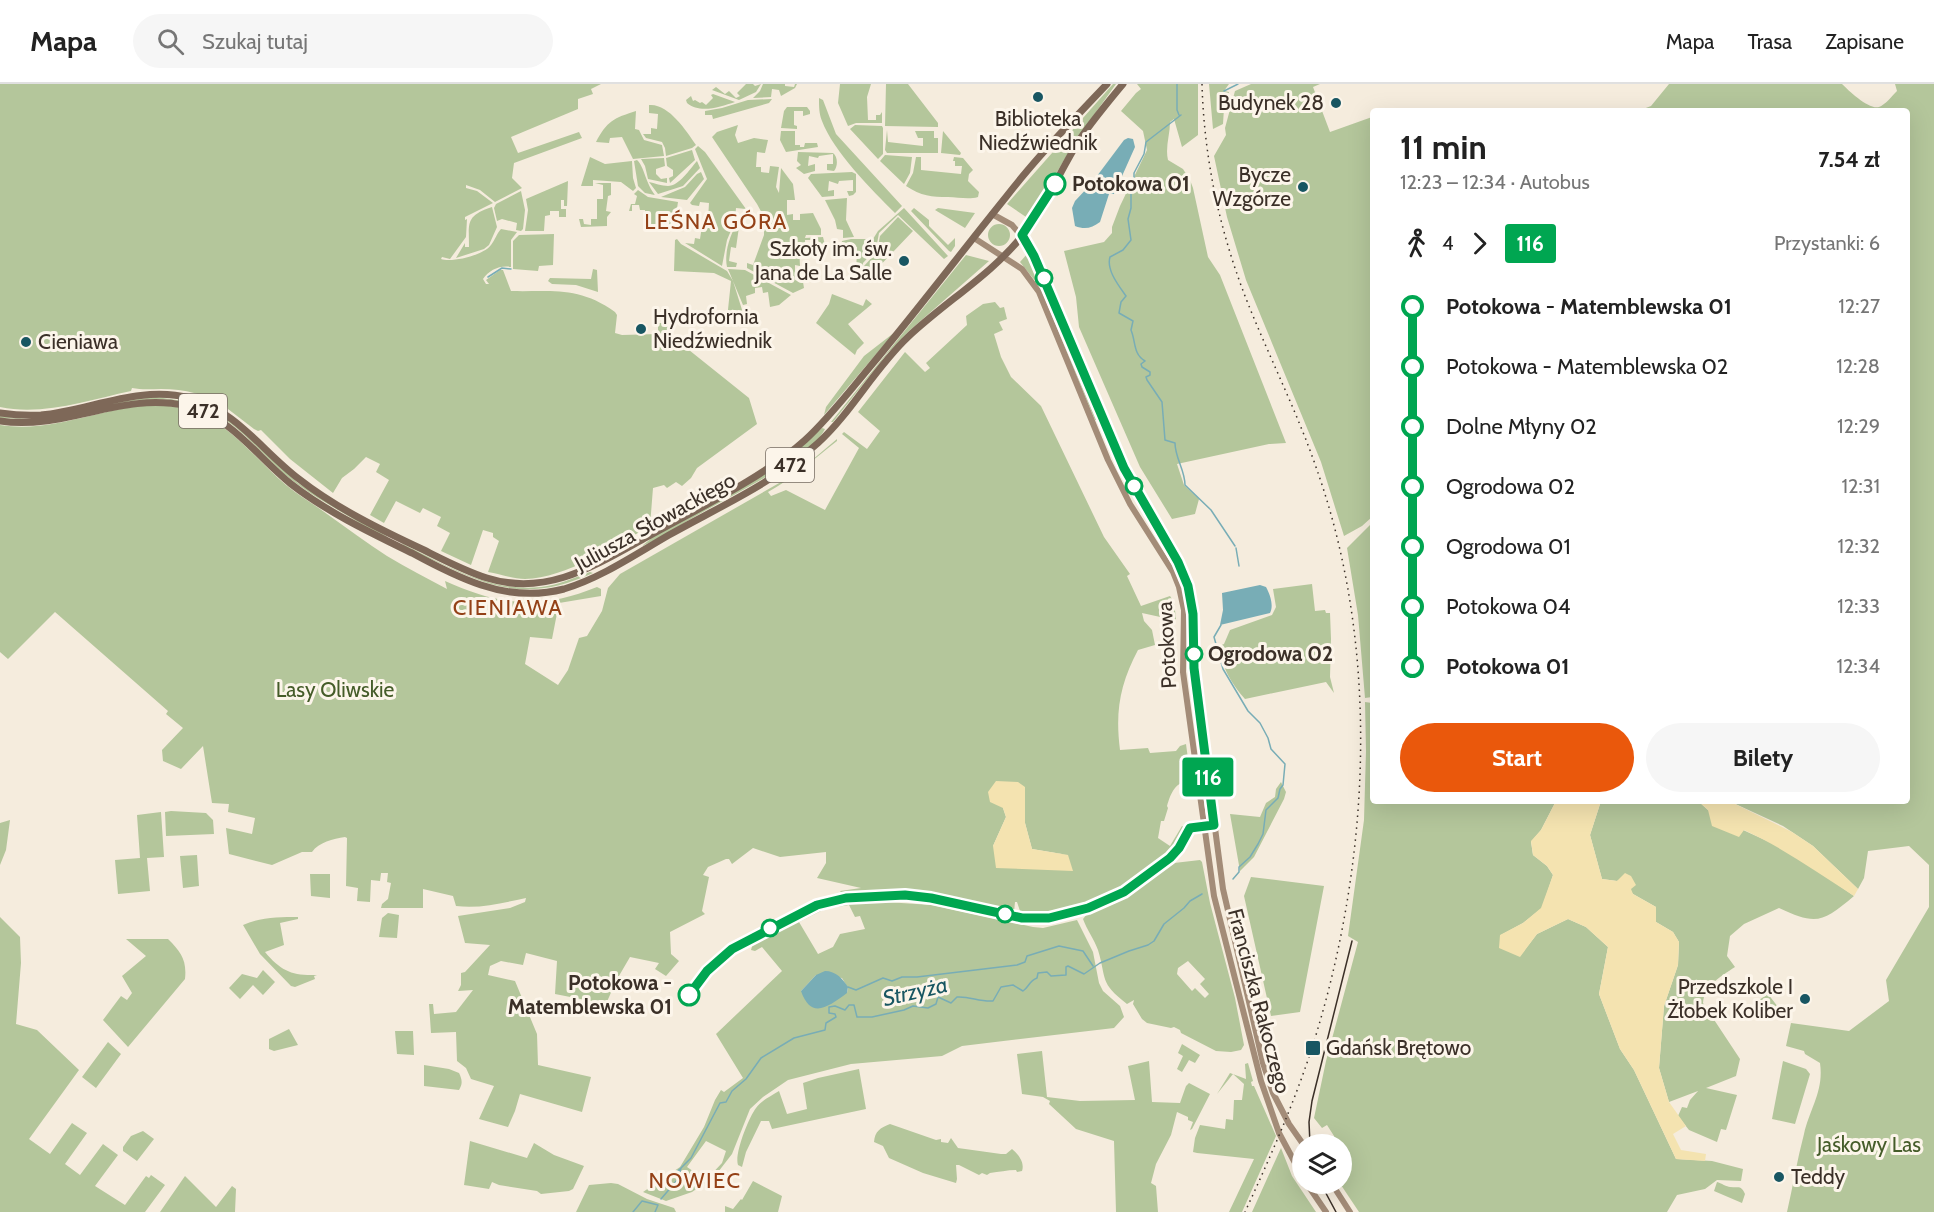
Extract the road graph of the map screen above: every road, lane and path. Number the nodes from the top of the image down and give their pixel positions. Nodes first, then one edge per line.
1 (1107, 84) edge
2 (1123, 84) edge
3 (992, 214) junction
4 (1022, 235) junction
5 (974, 238) junction
6 (1004, 256) junction
7 (0, 413) edge
8 (0, 421) edge
9 (1104, 422) junction
10 (1094, 426) junction
11 (1184, 622) junction
12 (1194, 622) junction
13 (1207, 770) junction
14 (1196, 771) junction
15 (1214, 825) joint
16 (1203, 828) joint
17 (1296, 1134) edge
18 (1292, 1157) edge
19 (1314, 1194) edge
20 (1338, 1194) edge
21 (1326, 1212) edge
22 (1350, 1212) edge

1 - 3 main road, 472
2 - 4 main road, 472
3 - 4 main road
3 - 5 main road, 472
4 - 6 main road, 472
4 - 9 main road, Potokowa
5 - 6 main road, Potokowa
5 - 7 main road, Juliusza Słowackiego / 472
6 - 8 main road, Juliusza Słowackiego / 472
6 - 10 main road, Potokowa
9 - 10 main road
9 - 12 main road, Potokowa
10 - 11 main road, Potokowa
11 - 12 main road
11 - 14 main road, Potokowa
12 - 13 main road, Potokowa
13 - 14 main road
13 - 15 main road, Potokowa
14 - 16 main road, Potokowa
15 - 17 main road, Franciszka Rakoczego
16 - 18 main road, Franciszka Rakoczego
19 - 21 main road
20 - 22 main road

